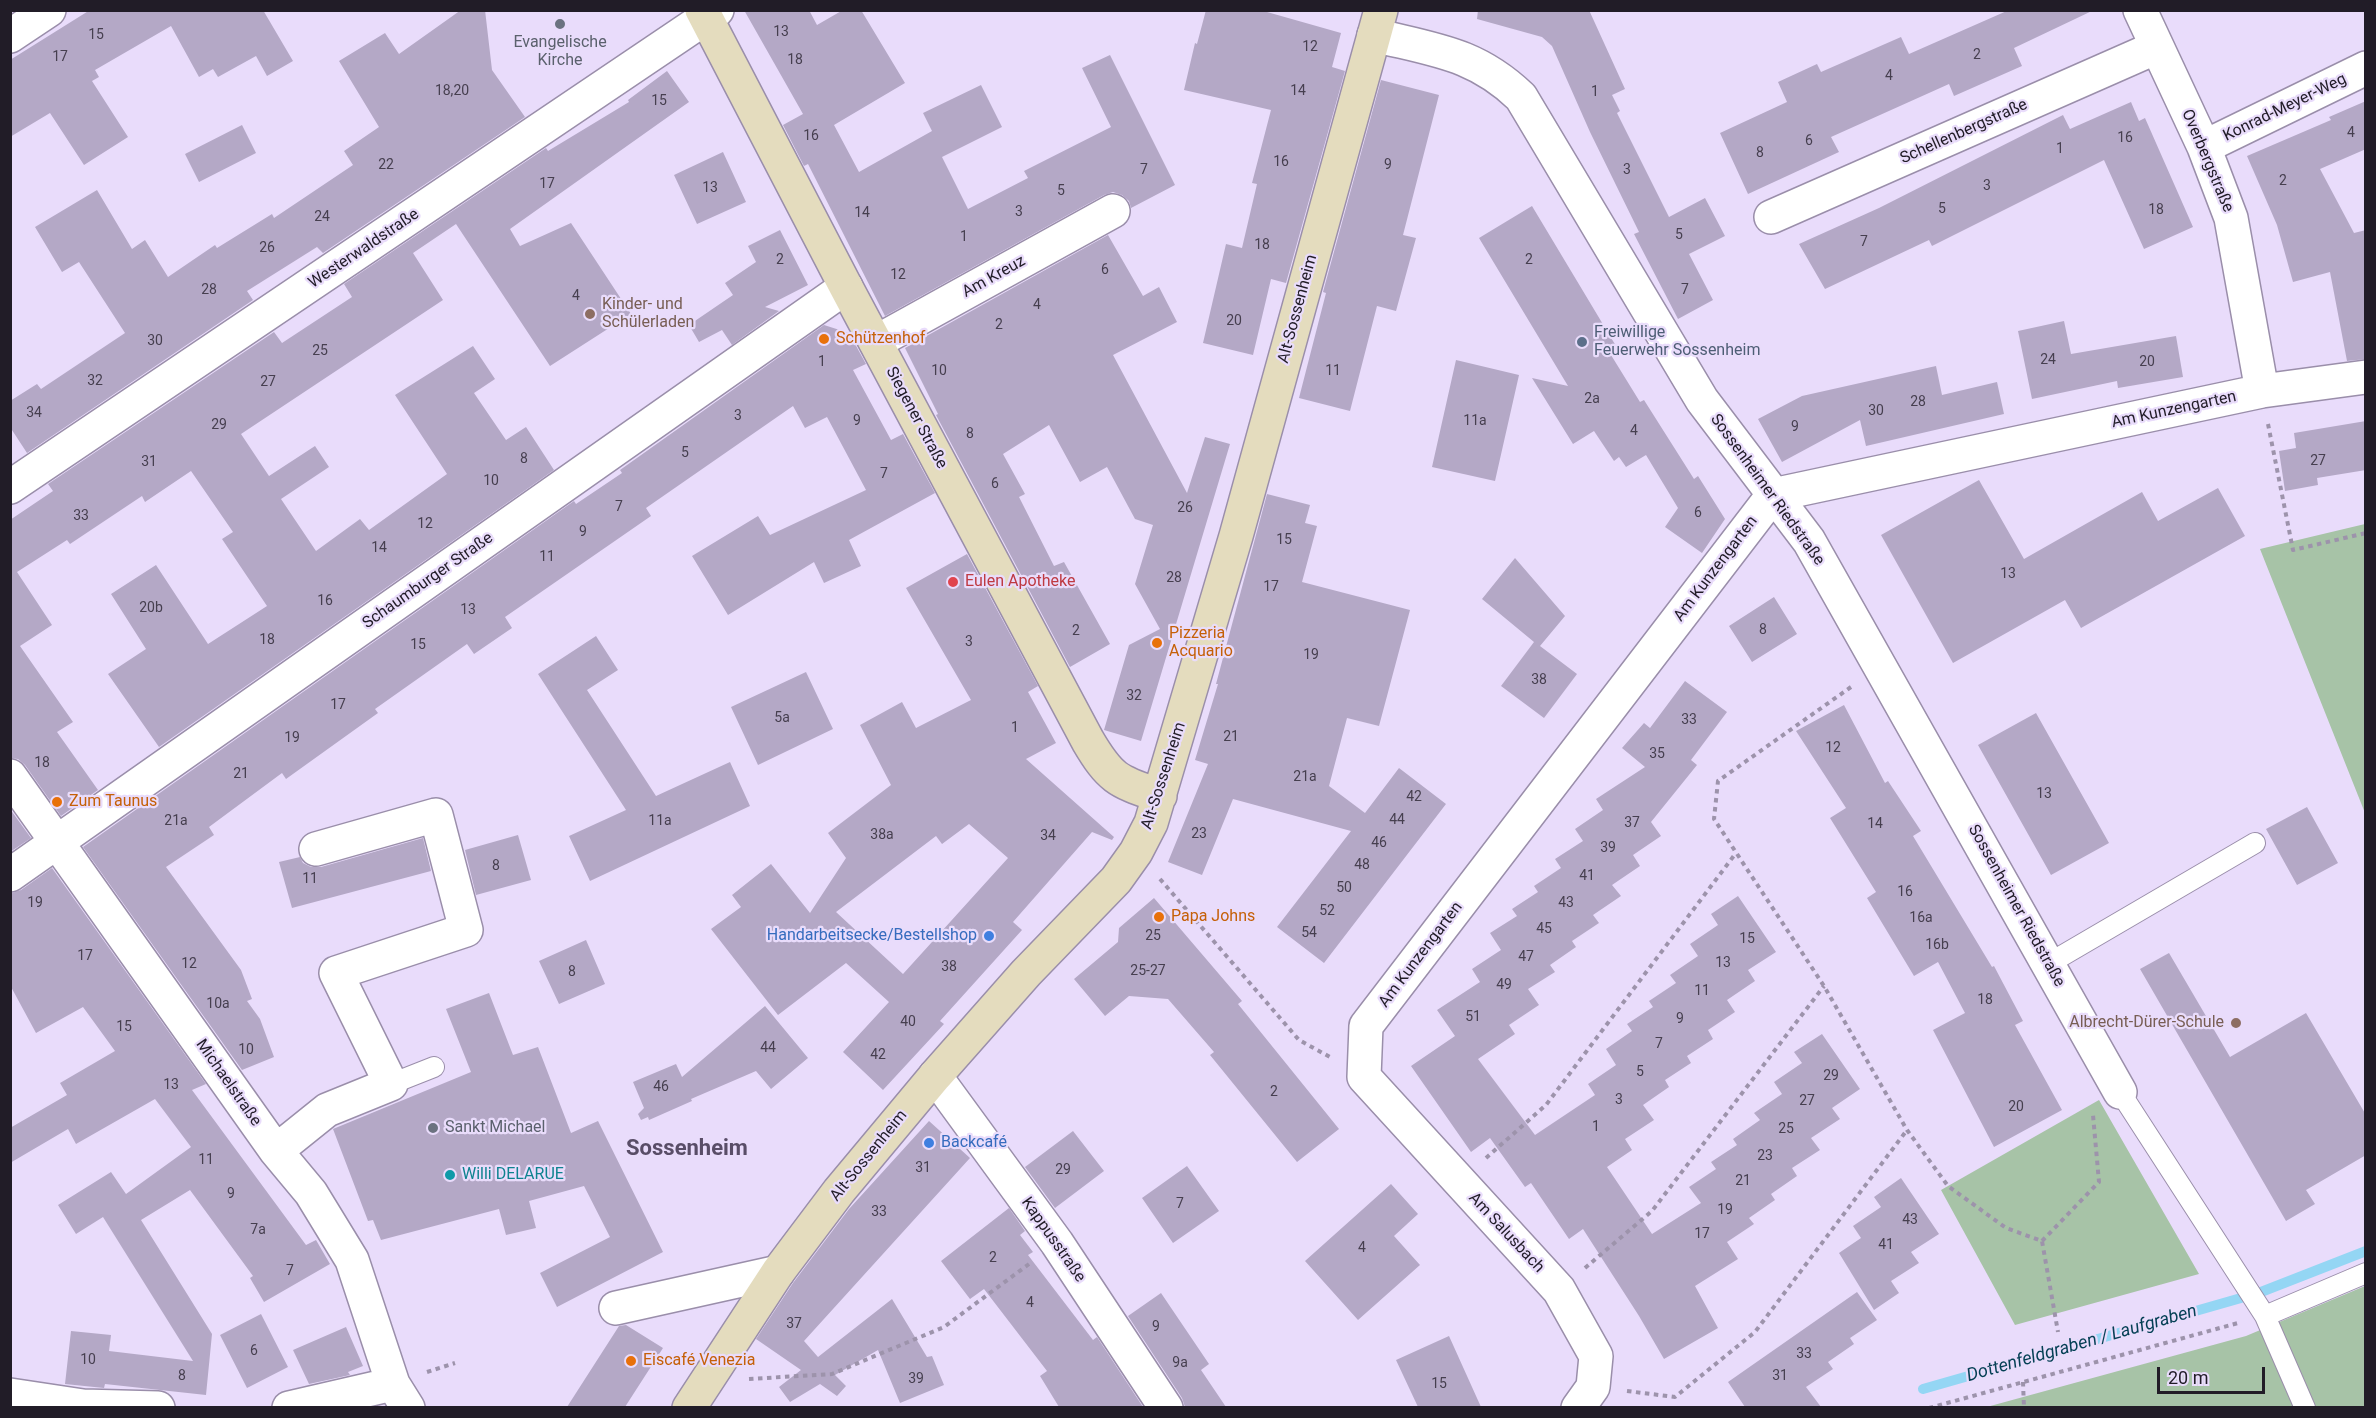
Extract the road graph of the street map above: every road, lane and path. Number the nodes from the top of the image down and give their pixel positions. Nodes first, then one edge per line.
1 (49, 10) edge
2 (2140, 10) edge
3 (708, 13) edge
4 (1378, 23) edge
5 (10, 36) edge
6 (2157, 47) junction
7 (2366, 68) edge
8 (2204, 147) junction
9 (1113, 211) dead end
10 (1771, 216) dead end
11 (846, 287) junction
12 (876, 342) junction
13 (2366, 377) edge
14 (2262, 391) junction
15 (10, 487) edge
16 (1773, 495) junction
17 (2366, 533) edge
18 (1881, 666) junction
19 (10, 776) edge
20 (1160, 796) junction
21 (57, 843) junction
22 (2255, 843) dead end
23 (316, 849) dead end
24 (1136, 852) junction
25 (1736, 854) junction
26 (10, 875) edge
27 (2049, 964) junction
28 (1824, 986) junction
29 (434, 1067) dead end
30 (935, 1076) junction
31 (1364, 1077) junction
32 (391, 1084) junction
33 (2120, 1092) junction
34 (1907, 1130) junction
35 (276, 1151) junction
36 (1458, 1182) junction
37 (2042, 1241) junction
38 (1057, 1243) junction
39 (778, 1272) junction
40 (2366, 1273) edge
41 (1559, 1290) junction
42 (616, 1308) dead end
43 (2265, 1316) junction
44 (2058, 1332) dead end
45 (2023, 1382) junction
46 (697, 1394) edge
47 (10, 1395) edge
48 (401, 1396) edge
49 (1585, 1397) edge
50 (158, 1407) edge
51 (289, 1407) edge
52 (1166, 1407) edge
53 (1929, 1407) edge
54 (2024, 1407) edge
55 (2305, 1407) edge

1 - 5 street
2 - 6 street, Overbergstraße
3 - 11 main road, Siegener Straße
3 - 15 street, Westerwaldstraße
4 - 16 street, Sossenheimer Riedstraße
4 - 20 main road, Alt-Sossenheim
6 - 8 street, Overbergstraße
6 - 10 street, Schellenbergstraße
7 - 8 street, Konrad-Meyer-Weg
8 - 14 street, Overbergstraße
9 - 12 street, Am Kreuz
11 - 12 main road, Siegener Straße
11 - 21 street, Schaumburger Straße
12 - 20 main road, Siegener Straße
13 - 14 street, Am Kunzengarten
14 - 16 street, Am Kunzengarten
14 - 17 path
16 - 18 street, Sossenheimer Riedstraße
16 - 31 street, Am Kunzengarten
18 - 25 path
18 - 27 street, Sossenheimer Riedstraße
19 - 21 street, Michaelstraße
20 - 24 main road, Alt-Sossenheim
21 - 26 street, Schaumburger Straße
21 - 35 street, Michaelstraße
22 - 27 lane
23 - 32 street
24 - 30 main road, Alt-Sossenheim
24 - 31 path
25 - 28 path
25 - 36 path
27 - 33 street, Sossenheimer Riedstraße
28 - 34 path
28 - 41 path
29 - 32 lane
30 - 38 street, Kappusstraße
30 - 39 main road, Alt-Sossenheim
31 - 36 street, Am Salusbach
32 - 35 street
33 - 37 path
33 - 43 lane
34 - 37 path
34 - 49 path
35 - 48 street, Michaelstraße
36 - 41 street, Am Salusbach
37 - 44 path
38 - 46 path
38 - 52 street, Kappusstraße
39 - 42 street
39 - 46 main road, Alt-Sossenheim
40 - 43 lane
41 - 49 street, Am Salusbach
43 - 45 path
43 - 55 lane
45 - 53 path
45 - 54 path
47 - 50 street
48 - 51 street

